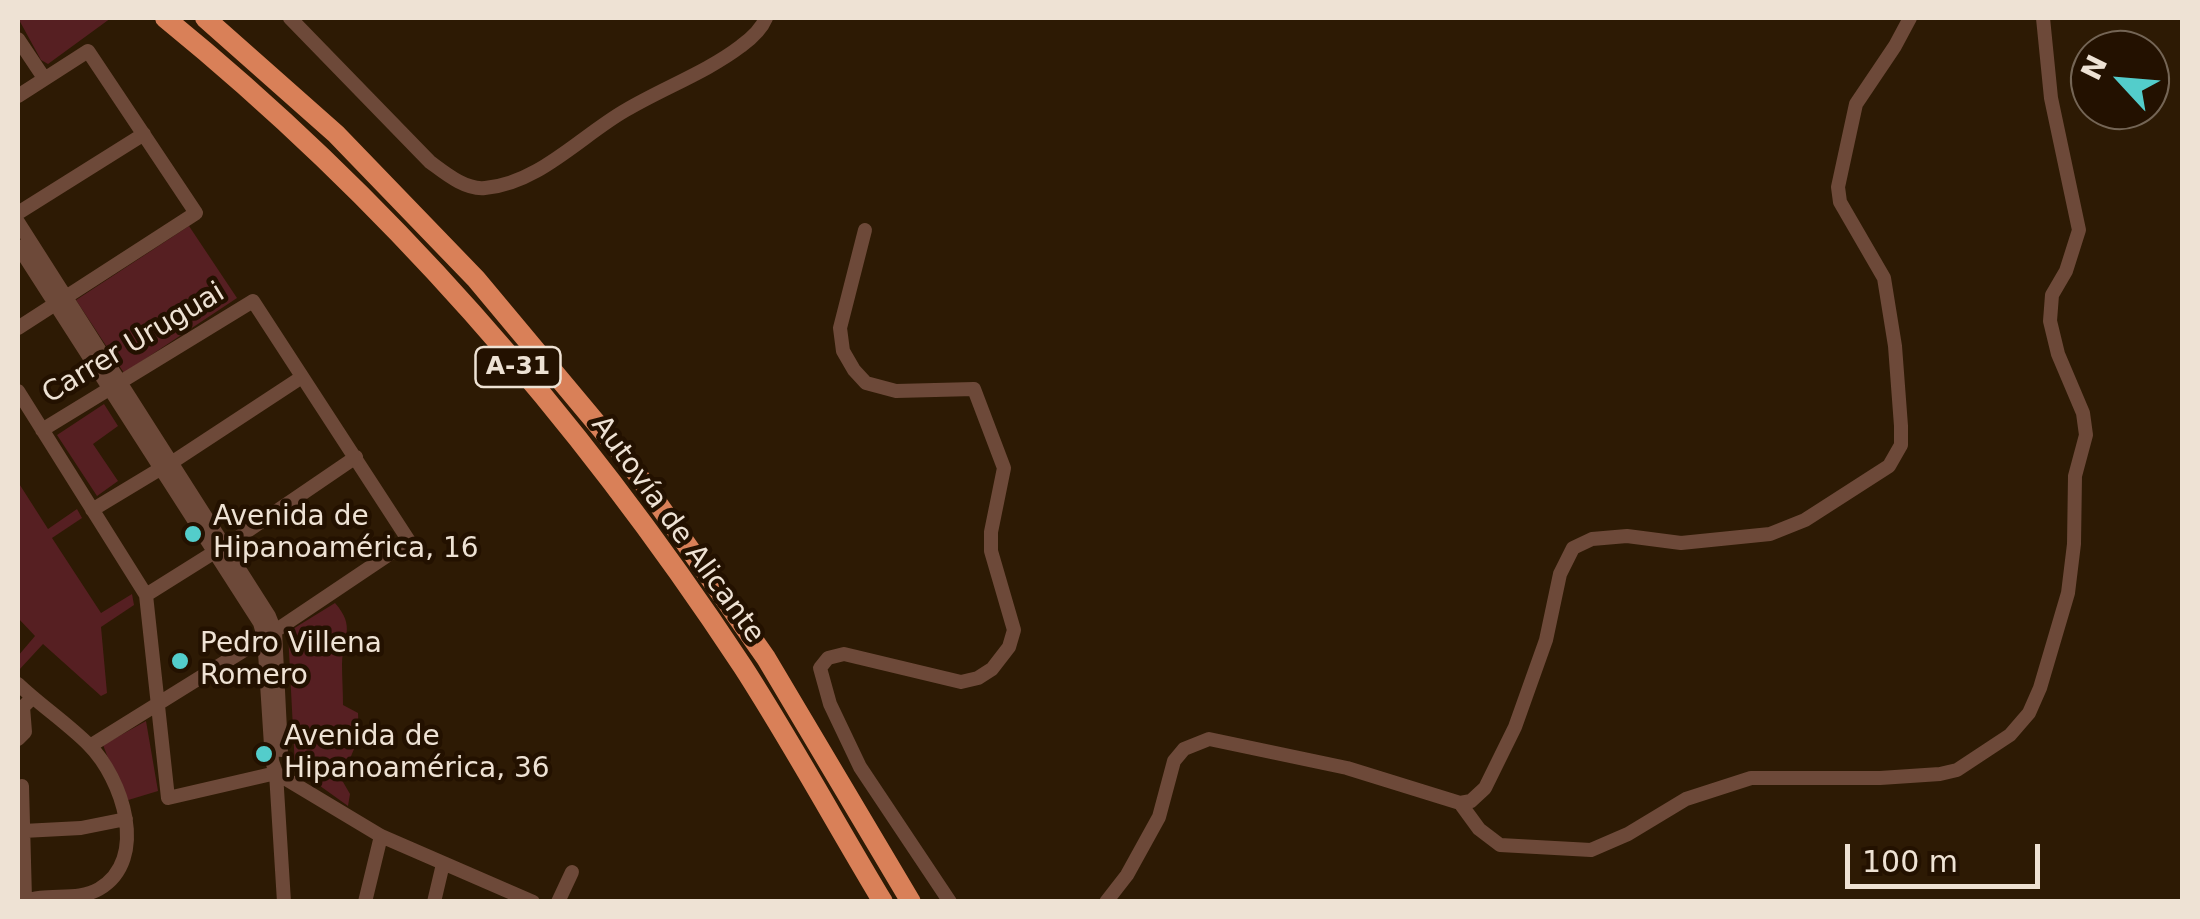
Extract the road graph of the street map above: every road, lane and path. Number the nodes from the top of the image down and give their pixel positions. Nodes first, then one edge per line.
1 (165, 18) edge
2 (204, 18) edge
3 (290, 18) edge
4 (766, 18) edge
5 (1910, 18) edge
6 (2043, 18) edge
7 (18, 39) edge
8 (44, 78) junction
9 (18, 96) edge
10 (144, 134) junction
11 (18, 213) edge
12 (18, 222) edge
13 (865, 230) dead end
14 (18, 246) edge
15 (61, 302) junction
16 (18, 328) edge
17 (302, 377) junction
18 (115, 386) junction
19 (18, 391) edge
20 (42, 430) junction
21 (356, 457) junction
22 (166, 466) junction
23 (92, 510) junction
24 (218, 550) junction
25 (146, 595) junction
26 (269, 634) junction
27 (18, 684) edge
28 (32, 698) junction
29 (158, 703) junction
30 (18, 739) edge
31 (90, 746) junction
32 (276, 771) junction
33 (22, 786) dead end
34 (1460, 803) junction
35 (126, 818) junction
36 (24, 831) junction
37 (381, 836) junction
38 (854, 852) junction
39 (443, 864) junction
40 (572, 872) dead end
41 (24, 900) edge
42 (284, 902) edge
43 (365, 902) edge
44 (434, 902) edge
45 (533, 902) edge
46 (558, 902) edge
47 (870, 902) edge
48 (883, 902) edge
49 (911, 902) edge
50 (950, 902) edge
51 (1106, 902) edge

1 - 38 highway, Autovía de Alicante / A-31
2 - 49 highway, Autovía de Alicante / A-31
3 - 4 street
5 - 34 street
6 - 34 street
7 - 8 street
8 - 9 street
8 - 10 street
10 - 11 street
10 - 15 street
12 - 15 street
13 - 50 street
14 - 15 street
15 - 16 street
15 - 18 street
17 - 18 street, Carrer Uruguai
17 - 21 street
17 - 22 street
18 - 20 street, Carrer Uruguai
18 - 22 street
19 - 20 street
20 - 23 street
21 - 24 street
21 - 26 street
22 - 23 street
22 - 24 street
23 - 25 street
24 - 25 street
24 - 26 street
25 - 29 street
26 - 29 street
26 - 32 street
27 - 28 street
28 - 30 street
28 - 31 street
29 - 31 street
29 - 32 street
31 - 35 street
32 - 37 street
32 - 42 street
33 - 36 street
34 - 51 street
35 - 36 street
35 - 41 street
36 - 41 street
37 - 39 street
37 - 43 street
38 - 47 highway
38 - 48 highway, Autovía de Alicante / A-31
39 - 44 street
39 - 45 street
40 - 46 street

